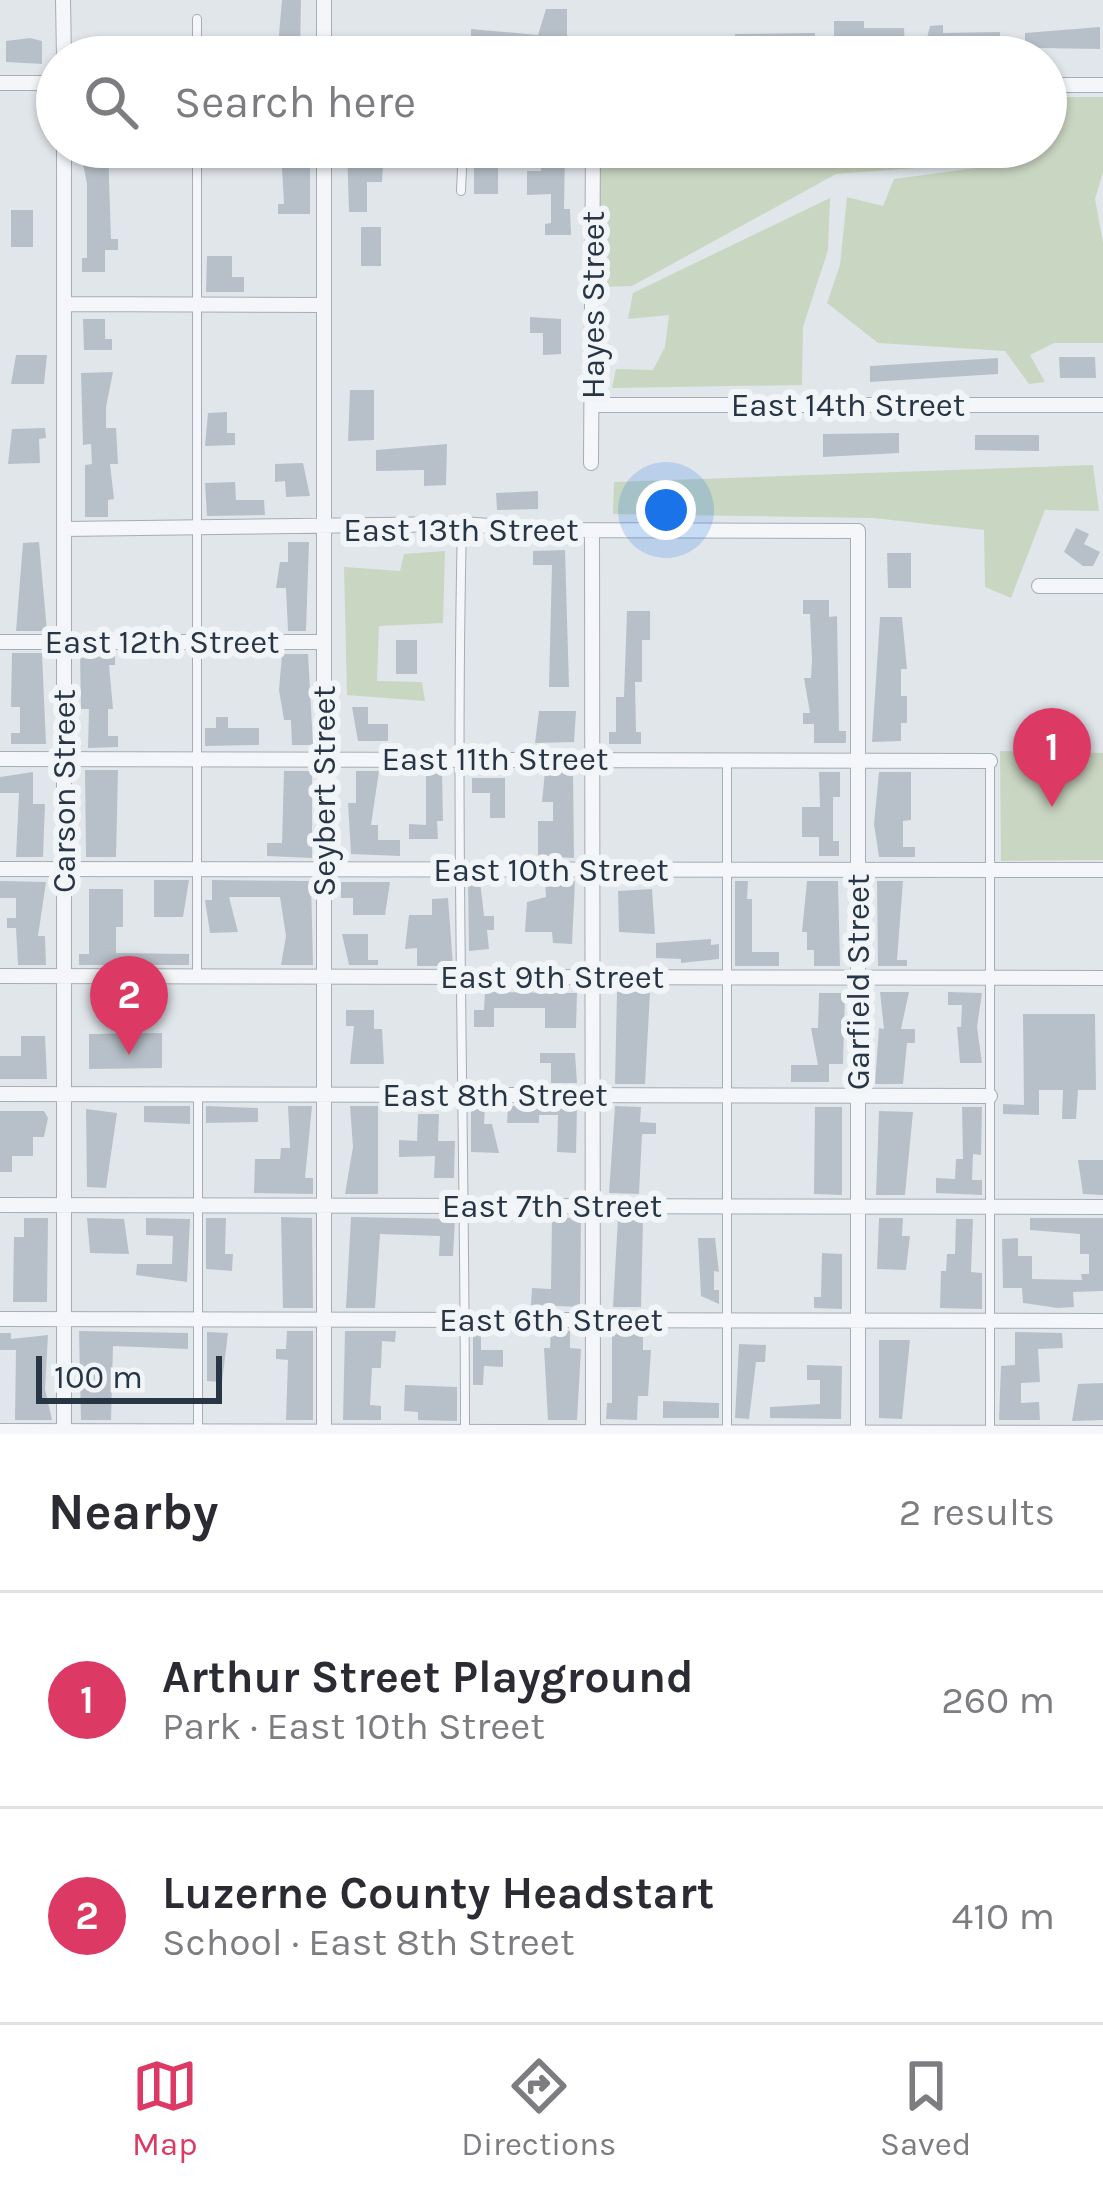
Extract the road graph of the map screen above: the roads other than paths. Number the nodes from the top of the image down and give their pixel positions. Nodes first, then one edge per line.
1 (63, 0) edge
2 (324, 0) edge
3 (197, 19) dead end
4 (64, 36) edge
5 (197, 36) edge
6 (324, 36) edge
7 (0, 83) edge
8 (36, 83) edge
9 (1067, 85) edge
10 (1103, 85) edge
11 (64, 168) edge
12 (197, 168) edge
13 (324, 168) edge
14 (462, 168) edge
15 (593, 168) edge
16 (461, 191) dead end
17 (64, 304) junction
18 (197, 305) junction
19 (324, 305) junction
20 (593, 405) junction
21 (1103, 405) edge
22 (591, 463) dead end
23 (461, 524) junction
24 (64, 529) junction
25 (197, 530) junction
26 (324, 530) junction
27 (592, 530) junction
28 (858, 531) joint
29 (1039, 586) dead end
30 (1103, 586) edge
31 (0, 642) edge
32 (64, 642) junction
33 (197, 642) junction
34 (324, 642) junction
35 (457, 758) junction
36 (0, 759) edge
37 (64, 759) junction
38 (197, 759) junction
39 (324, 759) junction
40 (593, 760) junction
41 (727, 760) junction
42 (858, 760) junction
43 (990, 760) joint
44 (0, 868) edge
45 (64, 869) junction
46 (197, 869) junction
47 (324, 869) junction
48 (458, 869) junction
49 (593, 870) junction
50 (727, 870) junction
51 (858, 870) junction
52 (990, 870) junction
53 (1103, 871) edge
54 (0, 976) edge
55 (64, 976) junction
56 (197, 977) junction
57 (324, 977) junction
58 (465, 977) junction
59 (593, 977) junction
60 (727, 978) junction
61 (858, 978) junction
62 (990, 978) junction
63 (1103, 978) edge
64 (0, 1094) edge
65 (64, 1094) junction
66 (198, 1094) junction
67 (324, 1094) junction
68 (465, 1095) junction
69 (593, 1095) junction
70 (727, 1095) junction
71 (858, 1096) junction
72 (990, 1096) junction
73 (0, 1205) edge
74 (64, 1205) junction
75 (198, 1205) junction
76 (324, 1205) junction
77 (465, 1206) junction
78 (593, 1206) junction
79 (727, 1206) junction
80 (858, 1206) junction
81 (990, 1207) junction
82 (1103, 1207) edge
83 (0, 1319) edge
84 (64, 1319) junction
85 (198, 1320) junction
86 (324, 1320) junction
87 (465, 1320) junction
88 (593, 1321) junction
89 (727, 1321) junction
90 (858, 1321) junction
91 (990, 1321) junction
92 (1103, 1321) edge
93 (0, 1431) edge
94 (465, 1432) edge
95 (64, 1433) edge
96 (198, 1433) edge
97 (324, 1433) edge
98 (593, 1433) edge
99 (727, 1433) edge
100 (858, 1433) edge
101 (990, 1433) edge
102 (1103, 1433) edge

1 - 4 street
2 - 6 street
3 - 5 lane
7 - 8 street
9 - 10 street
11 - 17 street, Carson Street
12 - 18 lane
13 - 19 street, Seybert Street
14 - 16 lane
15 - 20 street, Hayes Street
17 - 18 street
17 - 24 street, Carson Street
18 - 19 street
18 - 25 lane
19 - 26 street, Seybert Street
20 - 21 street, East 14th Street
20 - 22 street, Hayes Street
23 - 26 street, East 13th Street
23 - 27 street, East 13th Street
23 - 35 lane
24 - 25 street, East 13th Street
24 - 32 street, Carson Street
25 - 26 street, East 13th Street
25 - 33 lane
26 - 34 street, Seybert Street
27 - 28 street, East 13th Street
27 - 40 street
28 - 42 street, Garfield Street
29 - 30 street
31 - 32 street, East 12th Street
32 - 33 street, East 12th Street
32 - 37 street, Carson Street
33 - 34 street, East 12th Street
33 - 38 lane
34 - 39 street, Seybert Street
35 - 39 street, East 11th Street
35 - 40 street, East 11th Street
35 - 48 lane
36 - 37 street, East 11th Street
37 - 38 street, East 11th Street
37 - 45 street, Carson Street
38 - 39 street, East 11th Street
38 - 46 lane
39 - 47 street, Seybert Street
40 - 41 street, East 11th Street
40 - 49 street
41 - 42 street, East 11th Street
41 - 50 lane
42 - 43 street, East 11th Street
42 - 51 street, Garfield Street
43 - 52 lane
44 - 45 street, East 10th Street
45 - 46 street, East 10th Street
45 - 55 street, Carson Street
46 - 47 street, East 10th Street
46 - 56 lane
47 - 48 street, East 10th Street
47 - 57 street, Seybert Street
48 - 49 street, East 10th Street
48 - 58 lane
49 - 50 street, East 10th Street
49 - 59 street
50 - 51 street, East 10th Street
50 - 60 lane
51 - 52 street, East 10th Street
51 - 61 street, Garfield Street
52 - 53 street, East 10th Street
52 - 62 lane
54 - 55 street, East 9th Street
55 - 56 street, East 9th Street
55 - 65 street, Carson Street
56 - 57 street, East 9th Street
57 - 58 street, East 9th Street
57 - 67 street, Seybert Street
58 - 59 street, East 9th Street
58 - 68 lane
59 - 60 street, East 9th Street
59 - 69 street
60 - 61 street, East 9th Street
60 - 70 lane
61 - 62 street, East 9th Street
61 - 71 street, Garfield Street
62 - 63 street, East 9th Street
62 - 72 lane
64 - 65 street, East 8th Street
65 - 66 street, East 8th Street
65 - 74 street, Carson Street
66 - 67 street, East 8th Street
66 - 75 lane
67 - 68 street, East 8th Street
67 - 76 street, Seybert Street
68 - 69 street, East 8th Street
68 - 77 lane
69 - 70 street, East 8th Street
69 - 78 street
70 - 71 street, East 8th Street
70 - 79 lane
71 - 72 street, East 8th Street
71 - 80 street, Garfield Street
72 - 81 lane
73 - 74 street, East 7th Street
74 - 75 street, East 7th Street
74 - 84 street, Carson Street
75 - 76 street, East 7th Street
75 - 85 lane
76 - 77 street, East 7th Street
76 - 86 street, Seybert Street
77 - 78 street, East 7th Street
77 - 87 lane
78 - 79 street, East 7th Street
78 - 88 street
79 - 80 street, East 7th Street
79 - 89 lane
80 - 81 street, East 7th Street
80 - 90 street, Garfield Street
81 - 82 street, East 7th Street
81 - 91 lane
83 - 84 street, East 6th Street
84 - 85 street, East 6th Street
84 - 95 street, Carson Street
85 - 86 street, East 6th Street
85 - 96 lane
86 - 87 street, East 6th Street
86 - 97 street, Seybert Street
87 - 88 street, East 6th Street
87 - 94 lane
88 - 89 street, East 6th Street
88 - 98 street
89 - 90 street, East 6th Street
89 - 99 lane
90 - 91 street, East 6th Street
90 - 100 street, Garfield Street
91 - 92 street, East 6th Street
91 - 101 lane
93 - 95 street
94 - 97 street
94 - 98 street
95 - 96 street
96 - 97 street
98 - 99 street
99 - 100 street
100 - 101 street
101 - 102 street

